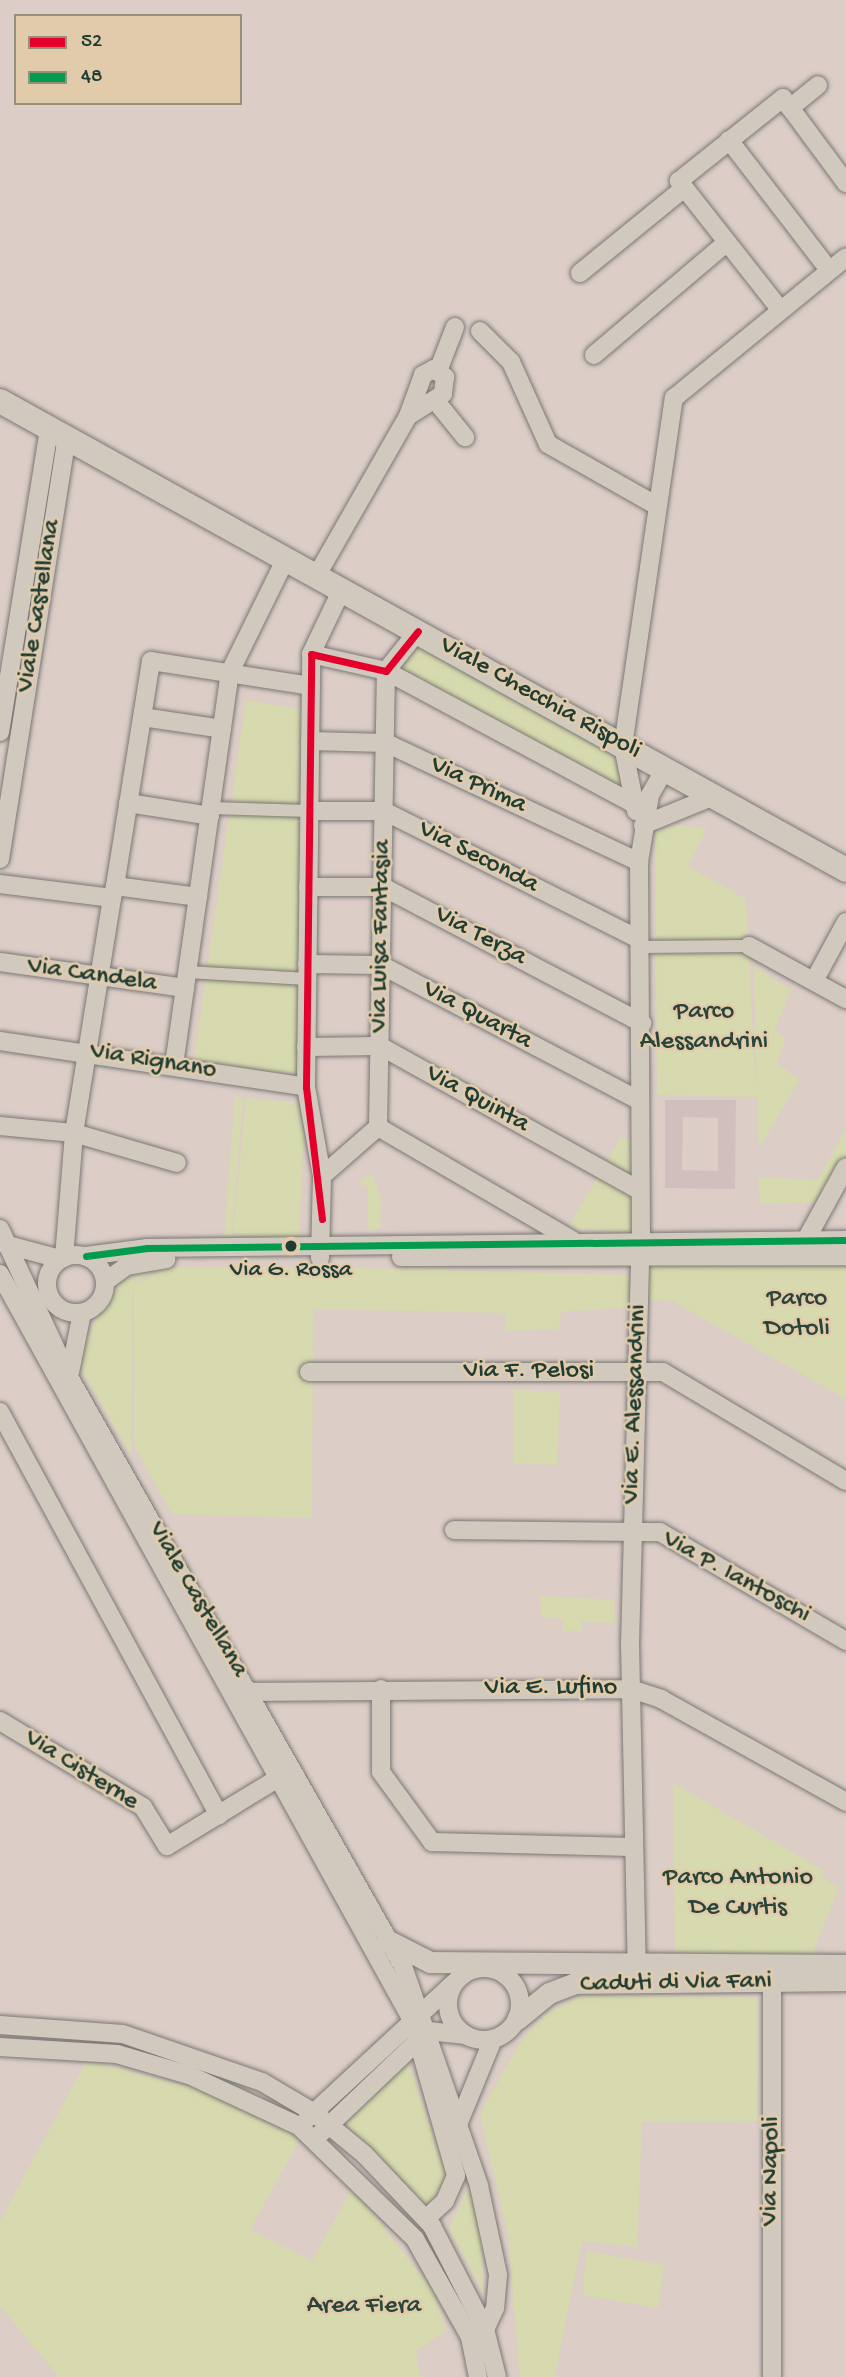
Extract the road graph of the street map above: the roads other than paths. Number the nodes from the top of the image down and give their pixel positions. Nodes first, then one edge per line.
1 (817, 85) dead end
2 (790, 108) junction
3 (729, 140) junction
4 (844, 175) edge
5 (683, 188) junction
6 (726, 243) junction
7 (846, 257) edge
8 (829, 270) junction
9 (580, 273) dead end
10 (779, 308) junction
11 (455, 327) dead end
12 (480, 331) dead end
13 (594, 355) dead end
14 (438, 371) junction
15 (435, 400) junction
16 (0, 401) edge
17 (408, 415) junction
18 (58, 432) junction
19 (465, 437) dead end
20 (657, 506) junction
21 (286, 558) junction
22 (317, 575) junction
23 (342, 589) junction
24 (418, 632) junction
25 (311, 654) junction
26 (386, 671) junction
27 (230, 672) junction
28 (311, 686) junction
29 (142, 717) junction
30 (222, 729) junction
31 (0, 733) edge
32 (310, 741) junction
33 (386, 743) junction
34 (623, 746) junction
35 (665, 769) junction
36 (714, 796) junction
37 (128, 803) junction
38 (632, 803) junction
39 (309, 811) junction
40 (384, 811) junction
41 (210, 812) junction
42 (642, 825) junction
43 (0, 859) edge
44 (639, 862) junction
45 (846, 870) edge
46 (0, 884) edge
47 (308, 887) junction
48 (383, 887) junction
49 (113, 892) junction
50 (198, 897) junction
51 (846, 922) edge
52 (640, 943) junction
53 (749, 946) joint
54 (0, 962) edge
55 (381, 965) junction
56 (307, 971) junction
57 (99, 980) junction
58 (186, 980) junction
59 (814, 981) junction
60 (846, 999) edge
61 (642, 1023) junction
62 (0, 1041) edge
63 (380, 1046) junction
64 (306, 1047) junction
65 (88, 1051) junction
66 (174, 1065) junction
67 (306, 1087) junction
68 (638, 1100) junction
69 (0, 1126) edge
70 (378, 1127) junction
71 (75, 1133) junction
72 (177, 1163) dead end
73 (846, 1167) edge
74 (322, 1176) junction
75 (639, 1190) junction
76 (2, 1236) edge
77 (570, 1239) junction
78 (806, 1239) junction
79 (846, 1240) edge
80 (640, 1247) junction
81 (321, 1253) junction
82 (595, 1254) junction
83 (86, 1256) junction
84 (797, 1256) junction
85 (846, 1256) edge
86 (62, 1258) junction
87 (0, 1274) edge
88 (106, 1281) junction
89 (49, 1296) junction
90 (22, 1301) junction
91 (82, 1313) junction
92 (637, 1371) junction
93 (309, 1372) dead end
94 (69, 1377) junction
95 (0, 1412) edge
96 (846, 1481) edge
97 (633, 1530) junction
98 (454, 1531) dead end
99 (846, 1641) edge
100 (248, 1688) junction
101 (381, 1689) junction
102 (631, 1689) junction
103 (229, 1695) junction
104 (0, 1721) edge
105 (284, 1775) junction
106 (846, 1802) edge
107 (219, 1815) junction
108 (634, 1847) junction
109 (387, 1940) junction
110 (527, 1964) junction
111 (846, 1965) edge
112 (482, 1968) junction
113 (637, 1974) junction
114 (772, 1974) junction
115 (846, 1980) edge
116 (454, 1983) junction
117 (416, 2015) junction
118 (517, 2019) junction
119 (0, 2025) edge
120 (422, 2036) junction
121 (473, 2038) junction
122 (493, 2039) junction
123 (0, 2047) edge
124 (313, 2112) junction
125 (459, 2122) junction
126 (299, 2126) junction
127 (323, 2132) junction
128 (426, 2220) junction
129 (485, 2329) junction
130 (478, 2377) edge
131 (497, 2377) edge
132 (772, 2377) edge

1 - 2 street
2 - 3 street
2 - 4 street
3 - 5 street
3 - 8 street
5 - 6 street
5 - 9 street
6 - 10 street
6 - 13 street
7 - 8 street, Via E. Alessandrini
8 - 10 street, Via E. Alessandrini
10 - 20 street, Via E. Alessandrini
11 - 14 street
12 - 20 street
14 - 15 street
14 - 17 street
15 - 17 street
15 - 19 street
16 - 18 main road, Viale Checchia Rispoli
17 - 22 street
18 - 21 main road, Viale Checchia Rispoli
18 - 31 street
18 - 43 street, Viale Castellana
20 - 34 street, Via E. Alessandrini
21 - 22 main road, Viale Checchia Rispoli
21 - 27 street
22 - 23 main road, Viale Checchia Rispoli
23 - 24 main road, Viale Checchia Rispoli
23 - 25 street
24 - 26 street
24 - 34 main road, Viale Checchia Rispoli
25 - 26 street
25 - 28 street
26 - 33 street, Via Luisa Fantasia
26 - 38 street
27 - 28 street
27 - 29 street
27 - 30 street
28 - 32 street
29 - 30 street
29 - 37 street
30 - 41 street
32 - 33 street, Via Prima
32 - 39 street
33 - 40 street, Via Luisa Fantasia
33 - 44 street, Via Prima
34 - 35 main road, Viale Checchia Rispoli
34 - 38 street, Via E. Alessandrini
35 - 36 main road, Viale Checchia Rispoli
35 - 42 street, Via E. Alessandrini
36 - 42 street
36 - 45 main road, Viale Checchia Rispoli
37 - 41 street
37 - 49 street
38 - 42 street, Via E. Alessandrini
39 - 40 street, Via Seconda
39 - 41 street
39 - 47 street
40 - 48 street, Via Luisa Fantasia
40 - 52 street, Via Seconda
41 - 50 street
42 - 44 street, Via E. Alessandrini
44 - 52 street, Via E. Alessandrini
46 - 49 street
47 - 48 street, Via Terza
47 - 56 street
48 - 55 street, Via Luisa Fantasia
48 - 61 street, Via Terza
49 - 50 street
49 - 57 street
50 - 58 street
51 - 59 street
52 - 53 street
52 - 61 street, Via E. Alessandrini
53 - 59 street
54 - 57 street, Via Candela
55 - 56 street, Via Quarta
55 - 63 street, Via Luisa Fantasia
55 - 68 street, Via Quarta
56 - 58 street
56 - 64 street
57 - 58 street, Via Candela
57 - 65 street
58 - 66 street
59 - 60 street
61 - 68 street, Via E. Alessandrini
62 - 65 street, Via Rignano
63 - 64 street, Via Quinta
63 - 70 street, Via Luisa Fantasia
63 - 75 street, Via Quinta
64 - 67 street
65 - 66 street, Via Rignano
65 - 71 street
66 - 67 street, Via Rignano
67 - 74 street
68 - 75 street, Via E. Alessandrini
69 - 71 street
70 - 74 street
70 - 77 street
71 - 72 street
71 - 86 street
73 - 78 street
74 - 81 street
75 - 80 street, Via E. Alessandrini
76 - 86 street
76 - 90 street, Viale Castellana
77 - 80 street
77 - 81 street
77 - 82 street
78 - 79 street
78 - 80 street
78 - 84 street
80 - 82 street
80 - 84 street
80 - 92 street, Via E. Alessandrini
81 - 82 street
81 - 83 street
81 - 88 street
83 - 86 street
83 - 88 street
84 - 85 street
86 - 89 street
87 - 90 street
88 - 91 street
89 - 90 street
89 - 91 street
90 - 94 street, Viale Castellana
90 - 103 street
91 - 94 street
92 - 93 street, Via F. Pelosi
92 - 96 street, Via F. Pelosi
92 - 97 street, Via E. Alessandrini
94 - 100 street, Viale Castellana
95 - 107 street
97 - 98 street, Via P. Iantoschi
97 - 99 street, Via P. Iantoschi
97 - 102 street, Via E. Alessandrini
100 - 101 street, Via E. Lufino
100 - 103 street, Via E. Lufino
100 - 105 street, Viale Castellana
101 - 102 street, Via E. Lufino
101 - 108 street
102 - 106 street, Via E. Lufino
102 - 108 street, Via E. Alessandrini
103 - 105 street
104 - 107 street, Via Cisterne
105 - 107 street, Via Cisterne
105 - 109 street, Viale Castellana
105 - 117 street
108 - 113 street, Via E. Alessandrini
109 - 110 street
109 - 117 street, Viale Castellana
110 - 112 street
110 - 113 street
111 - 114 street
112 - 116 street
112 - 118 street
113 - 114 street, Caduti di Via Fani
113 - 118 street, Caduti di Via Fani
114 - 115 street, Caduti di Via Fani
114 - 132 street, Via Napoli
116 - 117 street
116 - 121 street
117 - 120 street
117 - 124 street
118 - 122 street
119 - 124 street
120 - 121 street
120 - 125 street
120 - 127 street
120 - 128 street
121 - 122 street
122 - 125 street
123 - 126 street
124 - 126 street
124 - 127 street
125 - 129 street
126 - 127 street
127 - 128 street
127 - 130 street
128 - 129 street
129 - 131 street

